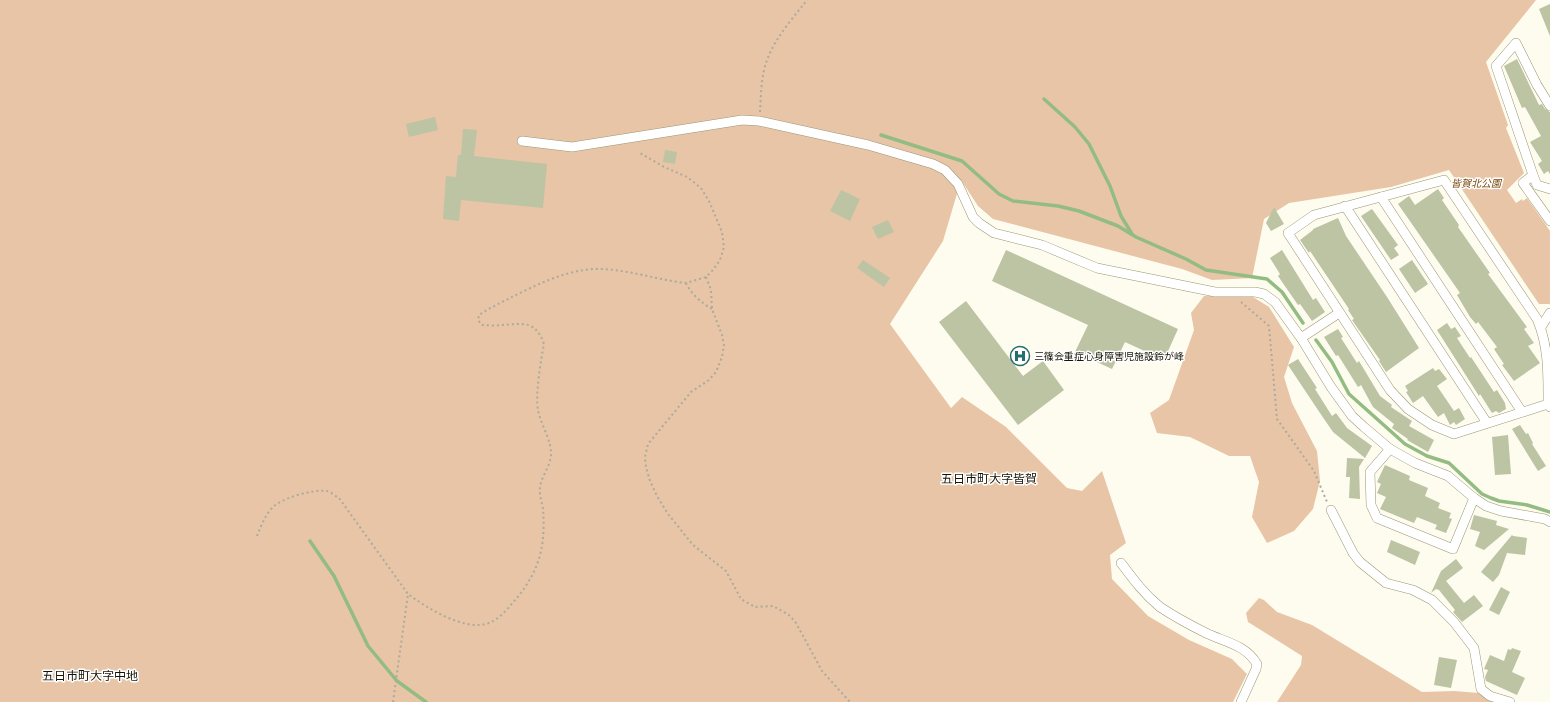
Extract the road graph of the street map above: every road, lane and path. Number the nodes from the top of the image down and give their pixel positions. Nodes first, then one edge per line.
1 (807, 0) edge
2 (1550, 106) edge
3 (759, 121) junction
4 (522, 141) dead end
5 (638, 152) dead end
6 (1532, 174) junction
7 (1550, 189) edge
8 (1381, 197) junction
9 (1345, 206) junction
10 (1550, 221) edge
11 (706, 278) junction
12 (686, 283) junction
13 (1230, 291) junction
14 (712, 309) junction
15 (1339, 313) junction
16 (1550, 313) edge
17 (1541, 327) junction
18 (1300, 338) junction
19 (1549, 405) edge
20 (1522, 412) junction
21 (1487, 424) junction
22 (1390, 449) junction
23 (1474, 498) junction
24 (1331, 510) joint
25 (1550, 522) edge
26 (256, 536) dead end
27 (1121, 563) dead end
28 (408, 594) junction
29 (393, 702) edge
30 (850, 702) edge
31 (1241, 702) edge
32 (1510, 702) edge

1 - 3 path
2 - 6 street
3 - 4 street
3 - 13 street
5 - 11 path
6 - 7 street
6 - 10 street
8 - 9 street
8 - 17 street
8 - 20 street
9 - 15 street
9 - 21 street
11 - 12 path
11 - 14 path
12 - 14 path
12 - 28 path
13 - 18 street
13 - 24 path
14 - 30 path
15 - 18 street
15 - 21 street
16 - 17 street
17 - 19 street
18 - 22 street
19 - 20 street
20 - 21 street
22 - 23 street
22 - 23 street
23 - 25 street
24 - 32 street
26 - 28 path
27 - 31 street
28 - 29 path

